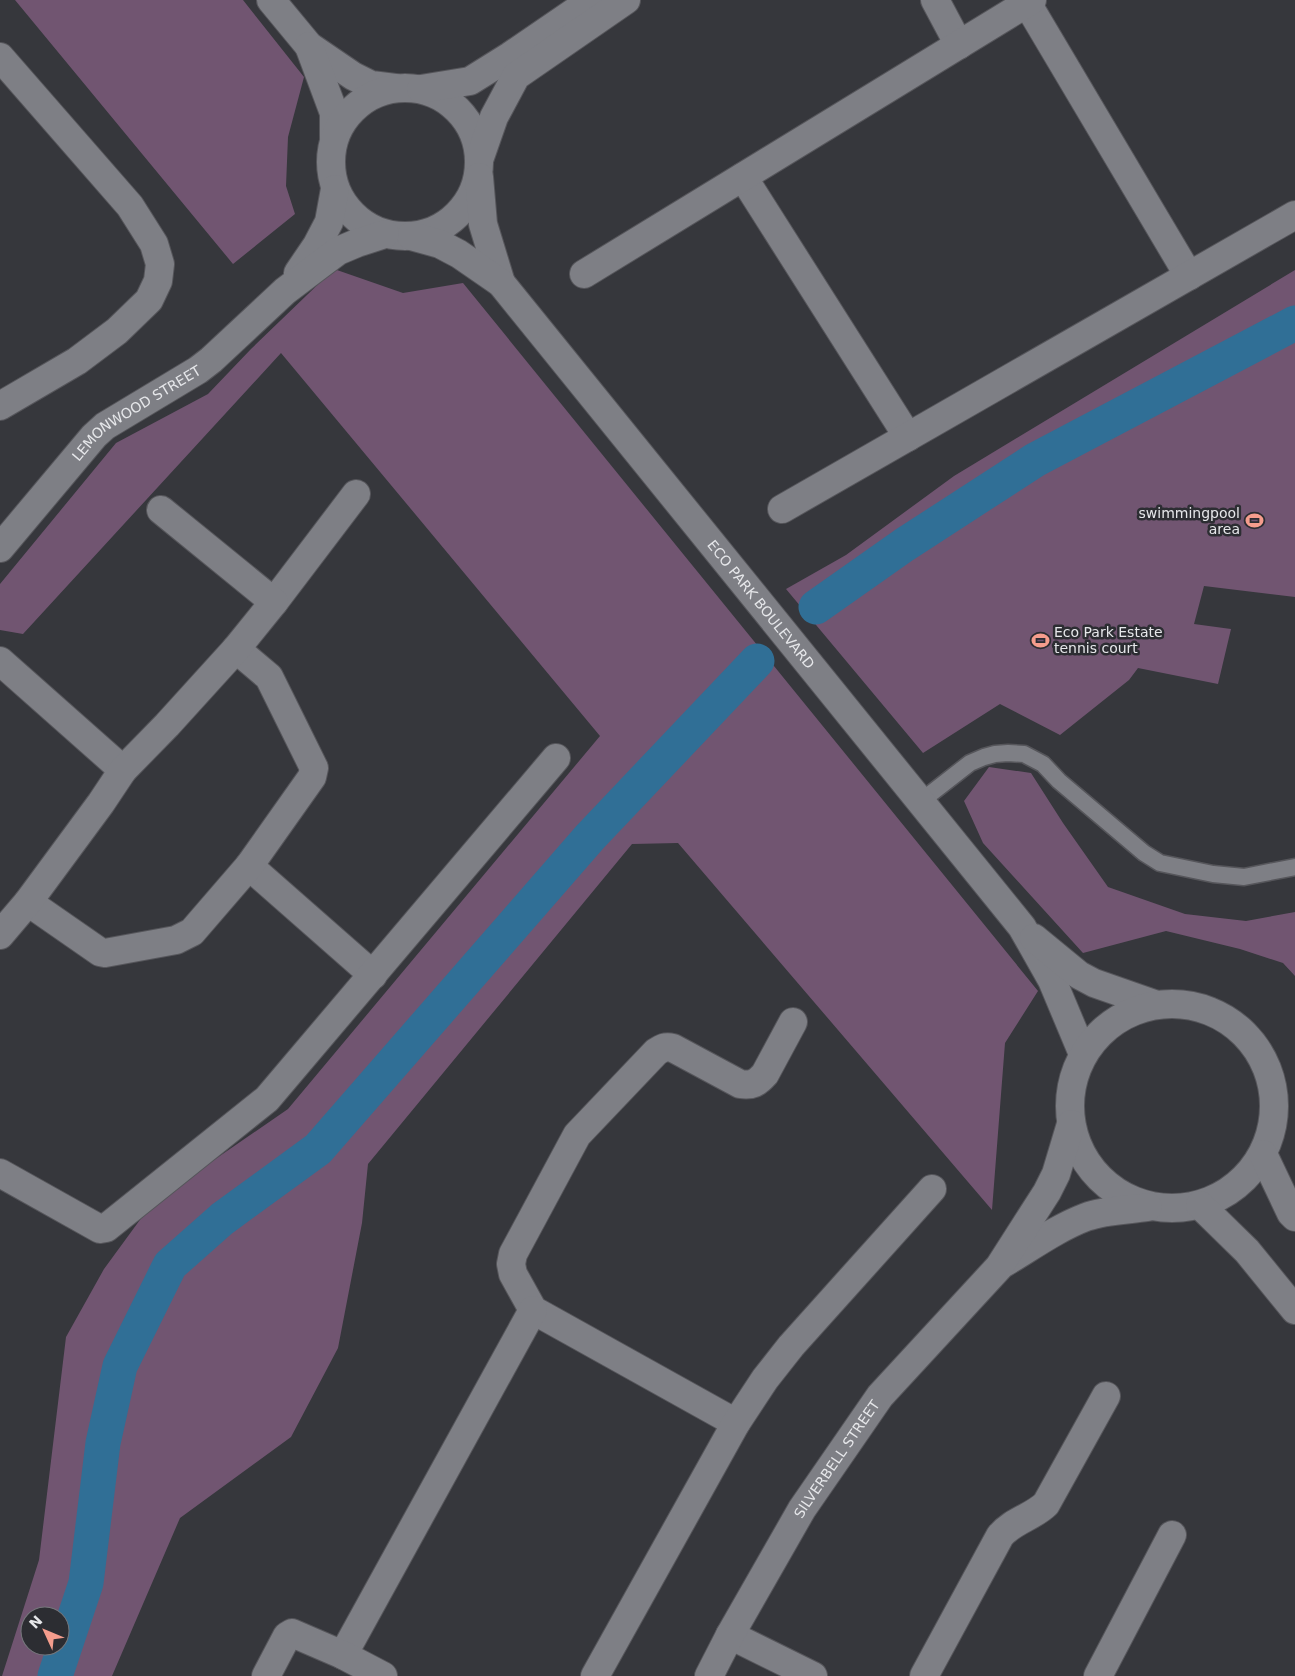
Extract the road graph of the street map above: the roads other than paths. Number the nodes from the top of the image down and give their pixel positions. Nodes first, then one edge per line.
1 (271, 0) edge
2 (592, 0) edge
3 (626, 0) edge
4 (935, 0) edge
5 (1030, 2) edge
6 (959, 45) junction
7 (309, 46) junction
8 (0, 57) edge
9 (408, 88) junction
10 (334, 138) junction
11 (479, 167) junction
12 (743, 177) junction
13 (335, 189) junction
14 (1295, 215) edge
15 (398, 235) junction
16 (584, 274) dead end
17 (1189, 276) junction
18 (501, 283) junction
19 (285, 291) junction
20 (0, 406) edge
21 (908, 437) junction
22 (356, 494) dead end
23 (782, 509) dead end
24 (161, 510) dead end
25 (0, 548) edge
26 (274, 602) junction
27 (236, 650) junction
28 (0, 661) edge
29 (556, 758) dead end
30 (123, 770) junction
31 (920, 802) junction
32 (249, 866) junction
33 (1295, 867) edge
34 (28, 902) junction
35 (1022, 927) junction
36 (0, 935) edge
37 (373, 975) junction
38 (1154, 1004) junction
39 (793, 1022) dead end
40 (1083, 1054) junction
41 (1071, 1124) junction
42 (1263, 1154) junction
43 (0, 1173) edge
44 (932, 1189) dead end
45 (1200, 1205) junction
46 (1152, 1207) junction
47 (1295, 1217) edge
48 (999, 1267) junction
49 (533, 1310) junction
50 (1295, 1310) edge
51 (1106, 1396) dead end
52 (736, 1423) junction
53 (1172, 1535) dead end
54 (730, 1635) junction
55 (343, 1655) junction
56 (266, 1676) edge
57 (383, 1676) edge
58 (594, 1676) edge
59 (709, 1676) edge
60 (813, 1676) edge
61 (924, 1676) edge
62 (1098, 1676) edge

1 - 7 street
2 - 9 street
3 - 11 street
4 - 6 street
5 - 6 street
5 - 17 street
6 - 12 street
7 - 9 street
7 - 10 street
8 - 20 street
9 - 10 street
9 - 11 street
10 - 13 street
11 - 15 street
11 - 18 street, ECO PARK BOULEVARD
12 - 16 street
12 - 21 street
13 - 15 street
13 - 19 street, LEMONWOOD STREET
14 - 17 street
15 - 18 street, ECO PARK BOULEVARD
15 - 19 street, LEMONWOOD STREET
17 - 21 street
18 - 31 street, ECO PARK BOULEVARD
19 - 25 street, LEMONWOOD STREET
21 - 23 street
22 - 26 street
24 - 26 street
26 - 27 street
27 - 30 street
27 - 32 street
28 - 30 street
29 - 37 street
30 - 34 street
31 - 33 lane
31 - 35 street, ECO PARK BOULEVARD
32 - 34 street
32 - 37 street
34 - 36 street
35 - 38 street, ECO PARK BOULEVARD
35 - 40 street, ECO PARK BOULEVARD
37 - 43 street
38 - 40 street
38 - 42 street
39 - 49 street
40 - 41 street
41 - 46 street
41 - 48 street, SILVERBELL STREET
42 - 45 street
42 - 47 street
44 - 52 street
45 - 46 street, SILVERBELL STREET
45 - 50 street
46 - 48 street, SILVERBELL STREET
48 - 54 street, SILVERBELL STREET
49 - 52 street
49 - 55 street
51 - 61 street
52 - 58 street
53 - 62 street
54 - 59 street, SILVERBELL STREET
54 - 60 street
55 - 56 street
55 - 57 street

